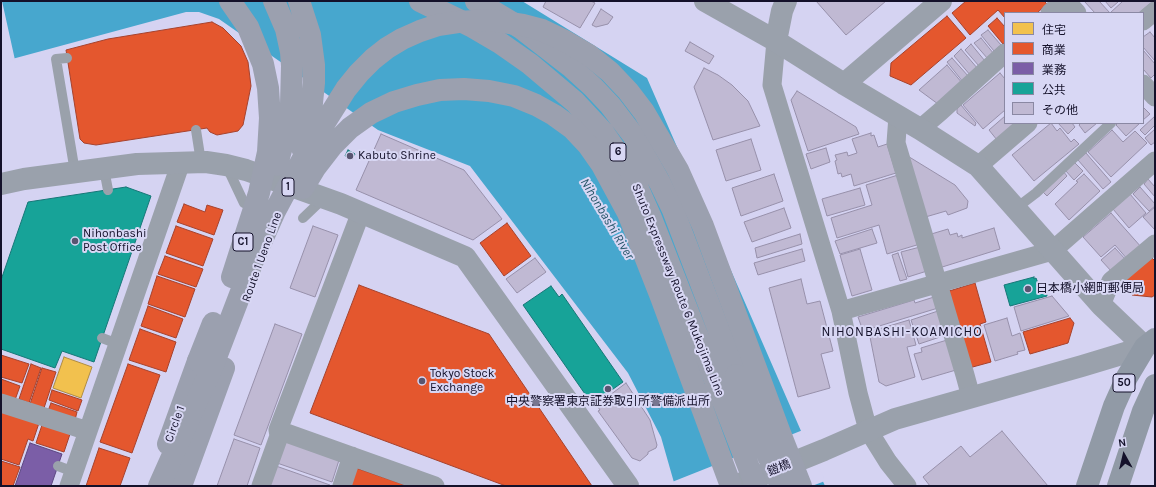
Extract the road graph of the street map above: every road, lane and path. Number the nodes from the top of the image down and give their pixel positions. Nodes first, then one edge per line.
1 (230, 1) edge
2 (236, 1) edge
3 (274, 1) edge
4 (299, 1) edge
5 (420, 1) edge
6 (476, 1) edge
7 (705, 1) edge
8 (786, 1) edge
9 (940, 1) edge
10 (1063, 1) edge
11 (1066, 1) edge
12 (1155, 11) edge
13 (1051, 12) edge
14 (1076, 12) edge
15 (1144, 20) edge
16 (776, 40) junction
17 (1004, 55) edge
18 (67, 58) dead end
19 (844, 84) junction
20 (898, 116) junction
21 (1027, 124) edge
22 (1110, 124) edge
23 (920, 128) junction
24 (193, 130) dead end
25 (1155, 161) edge
26 (192, 162) junction
27 (226, 165) junction
28 (978, 166) junction
29 (75, 172) junction
30 (1, 184) edge
31 (324, 198) junction
32 (244, 203) dead end
33 (1015, 209) junction
34 (361, 212) junction
35 (303, 218) dead end
36 (1155, 244) edge
37 (1052, 251) junction
38 (938, 283) junction
39 (1101, 305) junction
40 (841, 311) junction
41 (1152, 346) edge
42 (198, 361) junction
43 (224, 368) junction
44 (1155, 386) edge
45 (971, 397) junction
46 (1, 403) edge
47 (278, 430) junction
48 (868, 430) junction
49 (88, 431) junction
50 (352, 456) junction
51 (67, 475) edge
52 (153, 486) edge
53 (159, 486) edge
54 (172, 486) edge
55 (181, 486) edge
56 (261, 486) edge
57 (342, 486) edge
58 (435, 486) edge
59 (628, 486) edge
60 (731, 486) edge
61 (735, 486) edge
62 (756, 486) edge
63 (781, 486) edge
64 (801, 486) edge
65 (907, 486) edge
66 (1087, 486) edge
67 (1118, 486) edge

1 - 54 highway, C1, bridge
2 - 42 highway, C1, bridge
3 - 42 highway, Route 1 Ueno Line / 1, bridge
4 - 43 highway, Route 1 Ueno Line / 1, bridge
5 - 62 highway, Shuto Expressway Route 6 Mukojima Line / 6, bridge
6 - 63 highway, Shuto Expressway Route 6 Mukojima Line / 6, bridge
7 - 16 street
8 - 16 street
9 - 19 street
10 - 13 street
11 - 14 street
12 - 15 street
16 - 19 street
16 - 40 street
17 - 23 street
18 - 29 lane
19 - 20 street
20 - 23 street
20 - 38 street
21 - 28 street
22 - 33 lane
23 - 28 street
24 - 26 lane
25 - 37 street
26 - 27 street
26 - 29 street
26 - 49 street
27 - 31 street
27 - 32 lane
28 - 33 street
29 - 30 street
31 - 34 street
31 - 35 lane
33 - 37 street
34 - 47 street
34 - 59 street
36 - 39 street
37 - 38 street
37 - 39 street
38 - 40 street
38 - 45 street
39 - 41 street
40 - 48 street
41 - 45 street, 鎧橋
41 - 66 main road, 50
42 - 52 highway, Circle 1 / C1
43 - 55 highway, Route 1 Ueno Line
43 - 60 highway, bridge
44 - 67 main road, 50
45 - 48 street, 鎧橋
46 - 49 street
47 - 50 street
47 - 56 street
48 - 61 street, 鎧橋, bridge
48 - 65 street
49 - 51 street
50 - 57 street
50 - 58 street
53 - 64 highway, bridge

